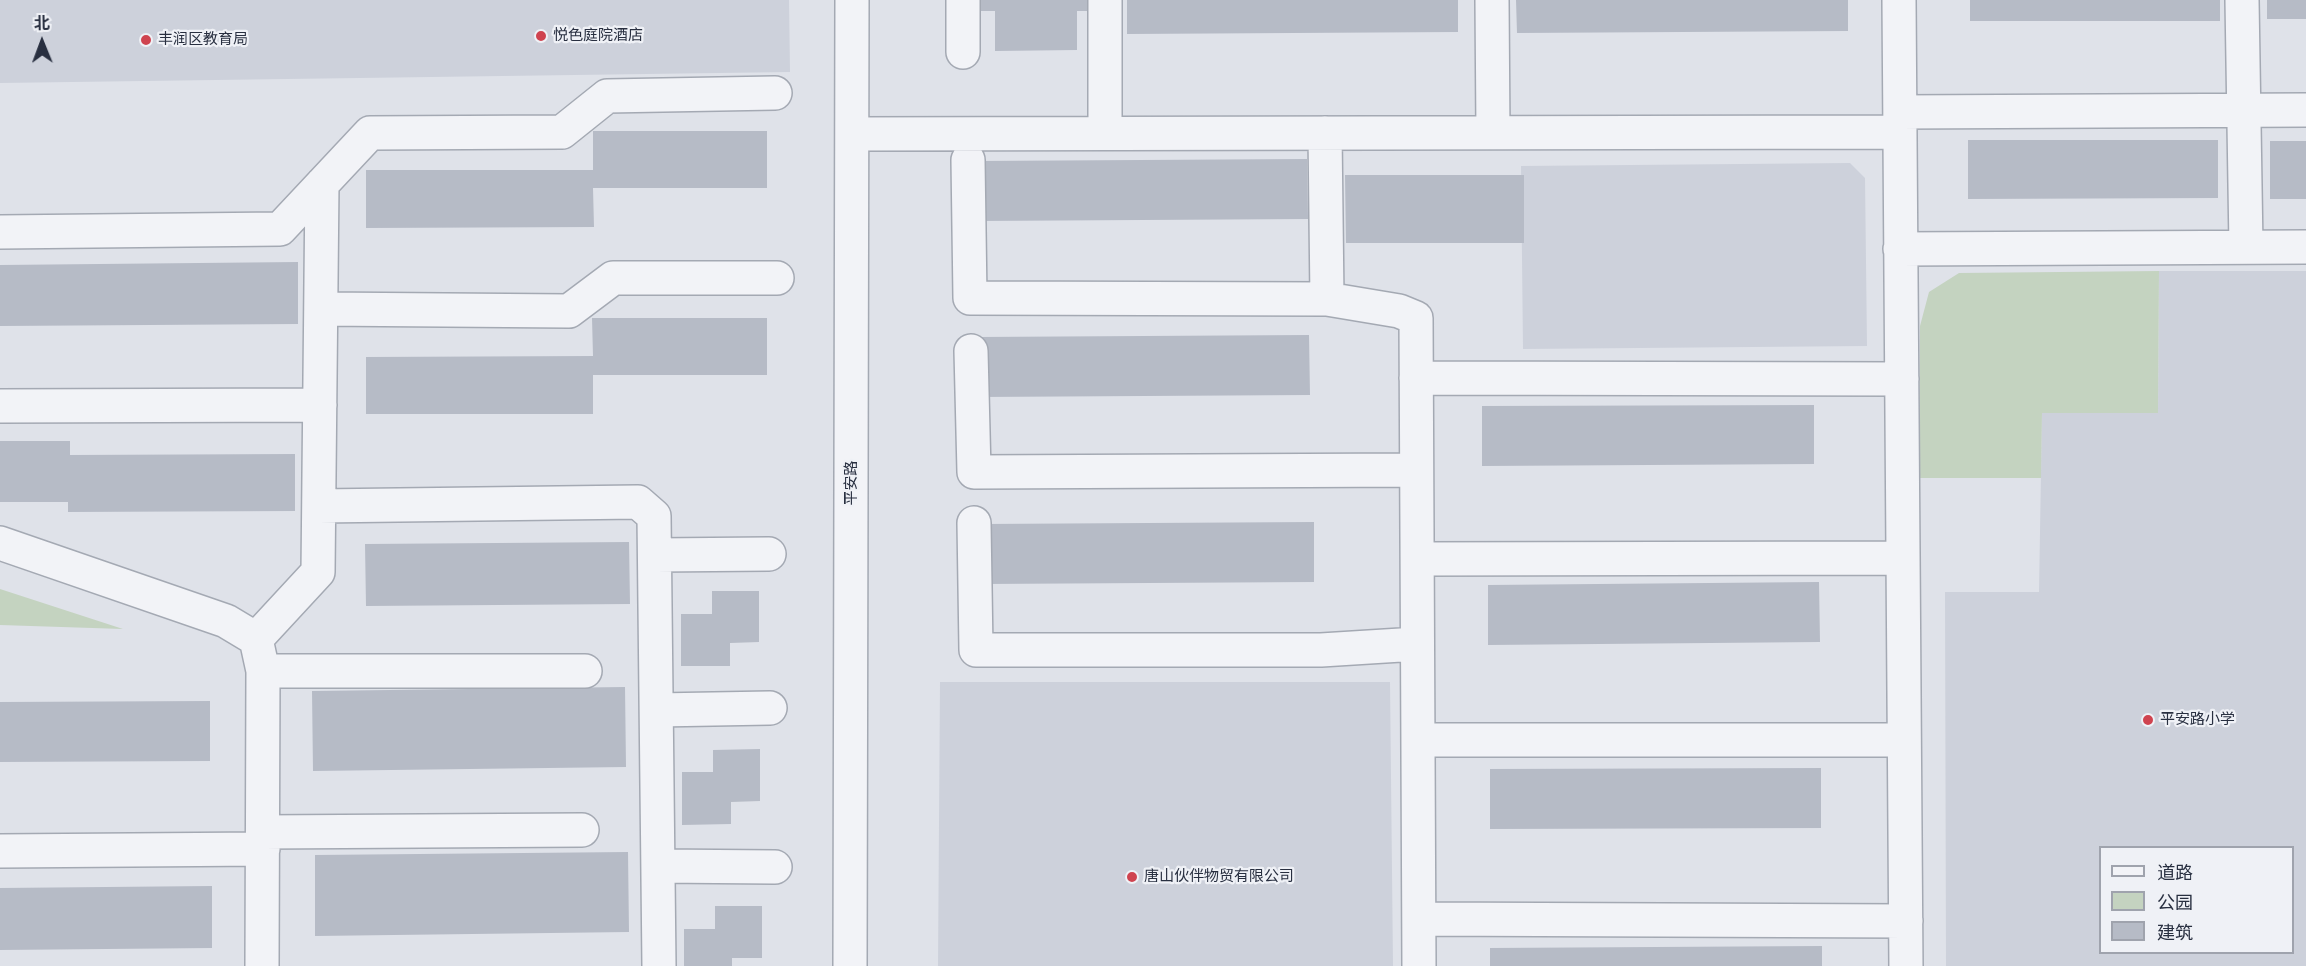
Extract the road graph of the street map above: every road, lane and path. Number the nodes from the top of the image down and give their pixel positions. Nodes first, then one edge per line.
1 (852, 0) edge
2 (963, 0) edge
3 (1105, 0) edge
4 (1492, 0) edge
5 (1899, 0) edge
6 (2242, 0) edge
7 (963, 52) dead end
8 (775, 93) dead end
9 (2306, 110) edge
10 (2244, 111) junction
11 (1899, 122) junction
12 (1325, 133) junction
13 (1493, 133) junction
14 (853, 134) junction
15 (1105, 134) junction
16 (968, 160) dead end
17 (322, 184) junction
18 (0, 232) edge
19 (2246, 247) junction
20 (2306, 247) edge
21 (1900, 249) junction
22 (777, 278) dead end
23 (1327, 299) junction
24 (321, 309) junction
25 (971, 351) dead end
26 (1416, 378) junction
27 (1902, 379) junction
28 (320, 405) junction
29 (0, 406) edge
30 (1416, 470) junction
31 (319, 506) junction
32 (974, 523) dead end
33 (0, 543) edge
34 (769, 554) dead end
35 (656, 555) junction
36 (1903, 558) junction
37 (1419, 559) junction
38 (256, 639) junction
39 (1417, 644) junction
40 (263, 671) junction
41 (585, 671) dead end
42 (770, 708) dead end
43 (657, 710) junction
44 (1418, 740) junction
45 (1904, 740) junction
46 (582, 830) dead end
47 (263, 841) junction
48 (0, 851) edge
49 (658, 866) junction
50 (775, 867) dead end
51 (1419, 919) junction
52 (1906, 921) junction
53 (262, 966) edge
54 (659, 966) edge
55 (850, 966) edge
56 (1419, 966) edge
57 (1906, 966) edge

1 - 14 street, 平安路
2 - 7 street
3 - 15 street
4 - 13 street
5 - 11 street
6 - 10 street
8 - 17 street
9 - 10 street
10 - 11 street
10 - 19 street
11 - 13 street
11 - 21 street
12 - 13 street
12 - 15 street
12 - 23 street
14 - 15 street
14 - 55 street, 平安路
16 - 23 street
17 - 18 street
17 - 24 street
19 - 20 street
19 - 21 street
21 - 27 street
22 - 24 street
23 - 26 street
24 - 28 street
25 - 30 street
26 - 27 street
26 - 30 street
27 - 36 street
28 - 29 street
28 - 31 street
30 - 37 street
31 - 35 street
31 - 38 street
32 - 39 street
33 - 38 street
34 - 35 street
35 - 43 street
36 - 37 street
36 - 45 street
37 - 39 street
38 - 40 street
39 - 44 street
40 - 41 street
40 - 47 street
42 - 43 street
43 - 49 street
44 - 45 street
44 - 51 street
45 - 52 street
46 - 47 street
47 - 48 street
47 - 53 street
49 - 50 street
49 - 54 street
51 - 52 street
51 - 56 street
52 - 57 street

